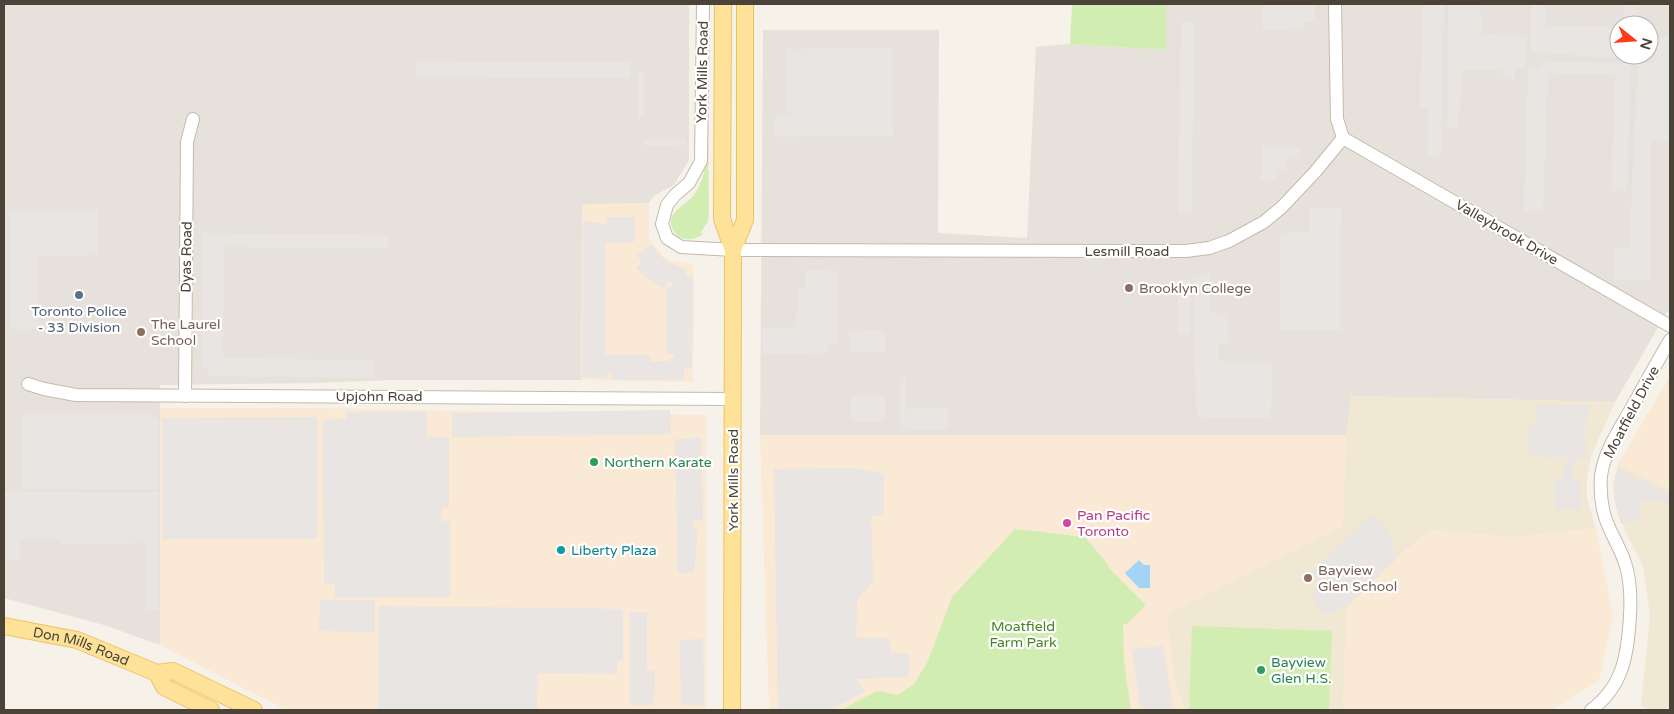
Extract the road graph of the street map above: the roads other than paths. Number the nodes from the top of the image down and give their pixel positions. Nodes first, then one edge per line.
1 (703, 4) edge
2 (723, 4) edge
3 (744, 4) edge
4 (1335, 4) edge
5 (193, 119) dead end
6 (1343, 138) junction
7 (733, 250) junction
8 (1670, 326) edge
9 (1670, 340) edge
10 (28, 384) dead end
11 (185, 396) junction
12 (732, 400) junction
13 (4, 626) edge
14 (157, 673) junction
15 (211, 710) edge
16 (254, 710) edge
17 (732, 710) edge
18 (1591, 710) edge

1 - 7 street, York Mills Road
2 - 7 main road, York Mills Road
3 - 7 main road, York Mills Road
4 - 6 street
5 - 11 street, Dyas Road
6 - 7 street, Lesmill Road
6 - 8 street, Valleybrook Drive
7 - 12 main road, York Mills Road
9 - 18 street, Moatfield Drive
10 - 11 street, Upjohn Road
11 - 12 street, Upjohn Road
12 - 17 main road, York Mills Road
13 - 14 main road, Don Mills Road
14 - 15 main road, Don Mills Road
14 - 16 main road, Don Mills Road

